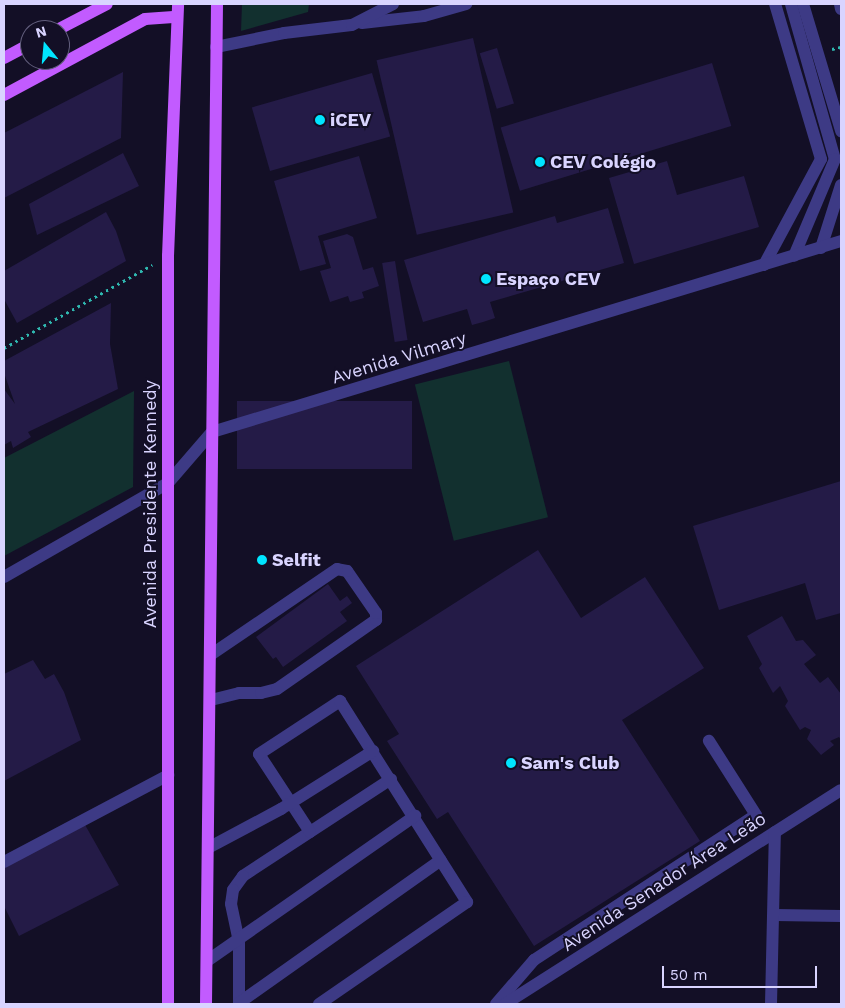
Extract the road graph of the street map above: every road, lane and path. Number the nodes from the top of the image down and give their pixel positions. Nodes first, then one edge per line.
1 (107, 4) edge
2 (216, 4) edge
3 (393, 4) edge
4 (466, 4) edge
5 (775, 4) edge
6 (791, 4) edge
7 (803, 4) edge
8 (840, 4) edge
9 (841, 9) edge
10 (178, 10) edge
11 (70, 23) edge
12 (352, 25) junction
13 (216, 47) junction
14 (20, 49) edge
15 (4, 58) edge
16 (4, 95) edge
17 (841, 131) edge
18 (841, 185) edge
19 (841, 242) edge
20 (822, 248) junction
21 (168, 256) junction
22 (794, 256) junction
23 (764, 265) junction
24 (4, 348) edge
25 (212, 432) junction
26 (168, 483) junction
27 (4, 577) edge
28 (212, 654) junction
29 (211, 700) junction
30 (709, 741) dead end
31 (373, 751) junction
32 (168, 775) junction
33 (391, 779) junction
34 (841, 790) edge
35 (292, 802) junction
36 (415, 816) junction
37 (310, 832) junction
38 (775, 832) junction
39 (208, 848) junction
40 (441, 860) junction
41 (4, 862) edge
42 (775, 915) junction
43 (841, 916) edge
44 (239, 940) junction
45 (207, 961) junction
46 (168, 1004) edge
47 (206, 1004) edge
48 (239, 1004) edge
49 (320, 1004) edge
50 (496, 1004) edge
51 (505, 1004) edge
52 (771, 1004) edge

1 - 11 main road
2 - 13 main road
3 - 12 street
4 - 12 street
5 - 23 street
6 - 22 street
7 - 17 street
8 - 9 street
10 - 16 main road
10 - 21 main road, Avenida Presidente Kennedy
12 - 13 street
13 - 25 main road
14 - 15 main road
18 - 20 street
19 - 20 street, Avenida Vilmary
20 - 22 street, Avenida Vilmary
21 - 24 path
21 - 26 main road, Avenida Presidente Kennedy
22 - 23 street, Avenida Vilmary
23 - 25 street, Avenida Vilmary
25 - 26 street
25 - 28 main road
26 - 27 street
26 - 32 main road, Avenida Presidente Kennedy
28 - 29 main road
28 - 29 street
29 - 39 main road
30 - 50 street
31 - 33 street
31 - 35 street
31 - 35 street
32 - 41 street
32 - 46 main road, Avenida Presidente Kennedy
33 - 36 street
33 - 37 street
34 - 38 street, Avenida Senador Área Leão
35 - 37 street
35 - 39 street
36 - 40 street
36 - 44 street
37 - 44 street
38 - 42 street
38 - 51 street, Avenida Senador Área Leão
39 - 45 main road
40 - 48 street
40 - 49 street
42 - 43 street
42 - 52 street
44 - 45 street
44 - 48 street
45 - 47 main road

